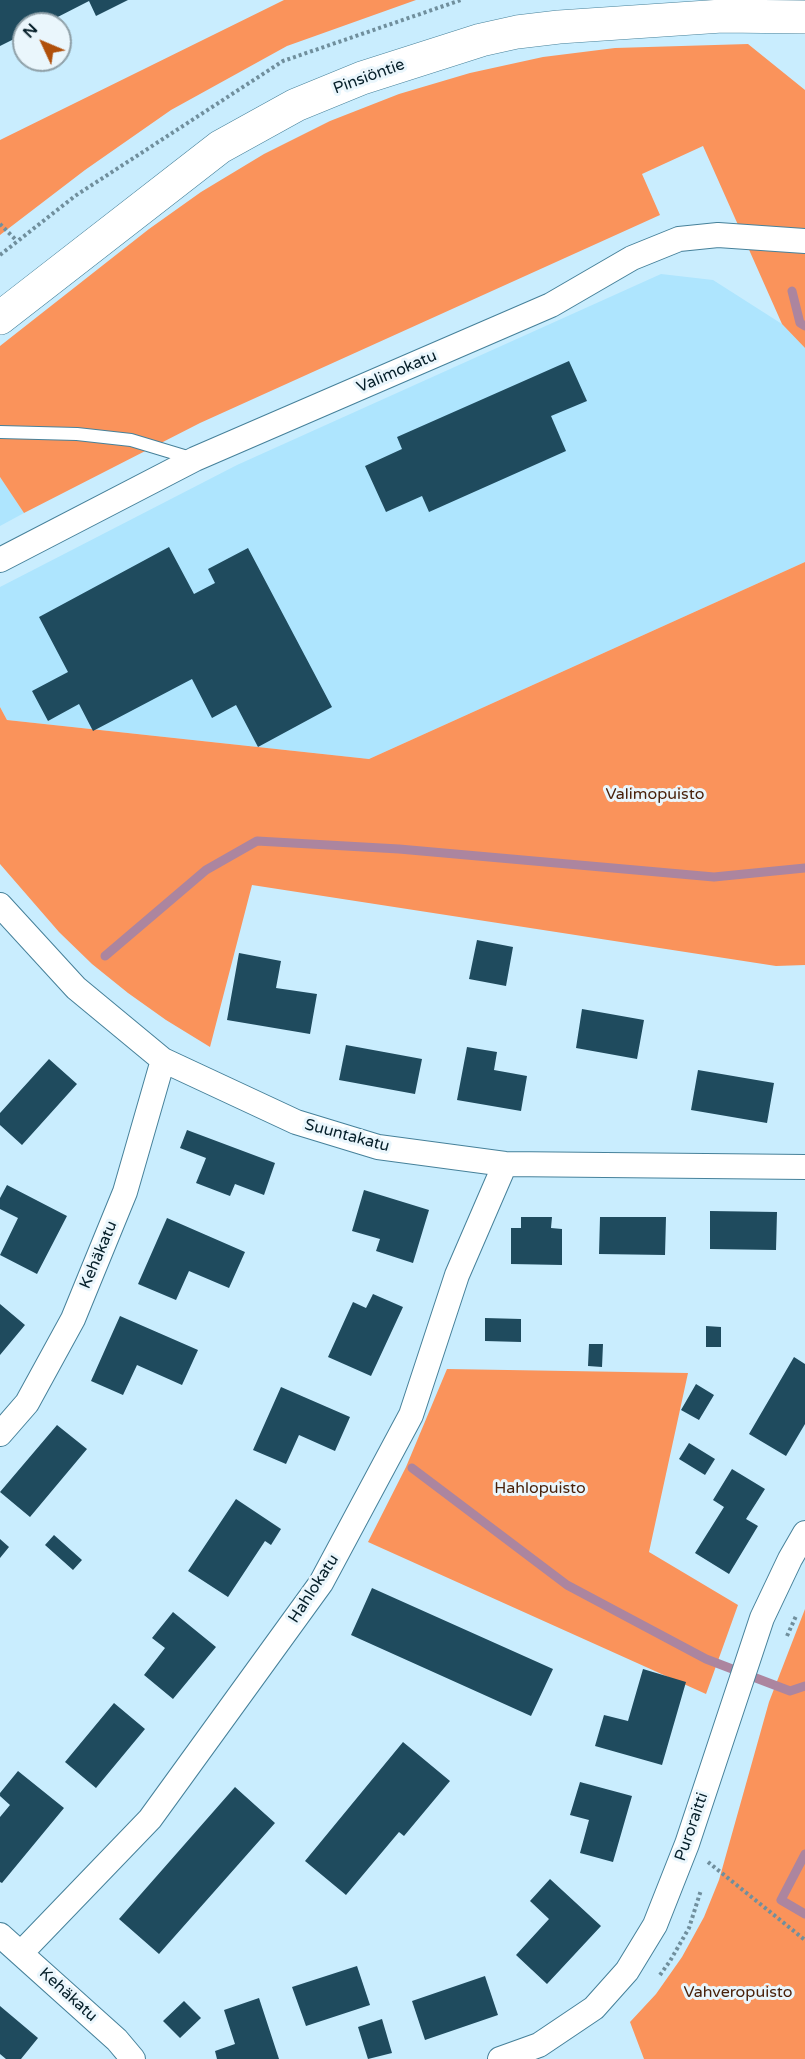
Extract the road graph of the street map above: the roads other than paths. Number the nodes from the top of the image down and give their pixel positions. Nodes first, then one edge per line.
1 (721, 8) edge
2 (805, 17) edge
3 (805, 241) edge
4 (0, 318) edge
5 (0, 432) edge
6 (195, 459) junction
7 (0, 560) edge
8 (0, 905) edge
9 (164, 1060) junction
10 (505, 1164) junction
11 (805, 1167) edge
12 (0, 1434) edge
13 (805, 1533) edge
14 (0, 1935) edge
15 (21, 1953) junction
16 (133, 2059) edge
17 (500, 2059) edge

1 - 2 street, Pinsiöntie
1 - 4 street, Pinsiöntie
3 - 6 street, Valimokatu
5 - 6 lane
6 - 7 street, Valimokatu
8 - 9 street, Suuntakatu
9 - 10 street, Suuntakatu
9 - 12 street, Kehäkatu
10 - 11 street, Suuntakatu
10 - 15 street, Hahlokatu
13 - 17 street, Puroraitti
14 - 15 street, Kehäkatu
15 - 16 street, Kehäkatu

